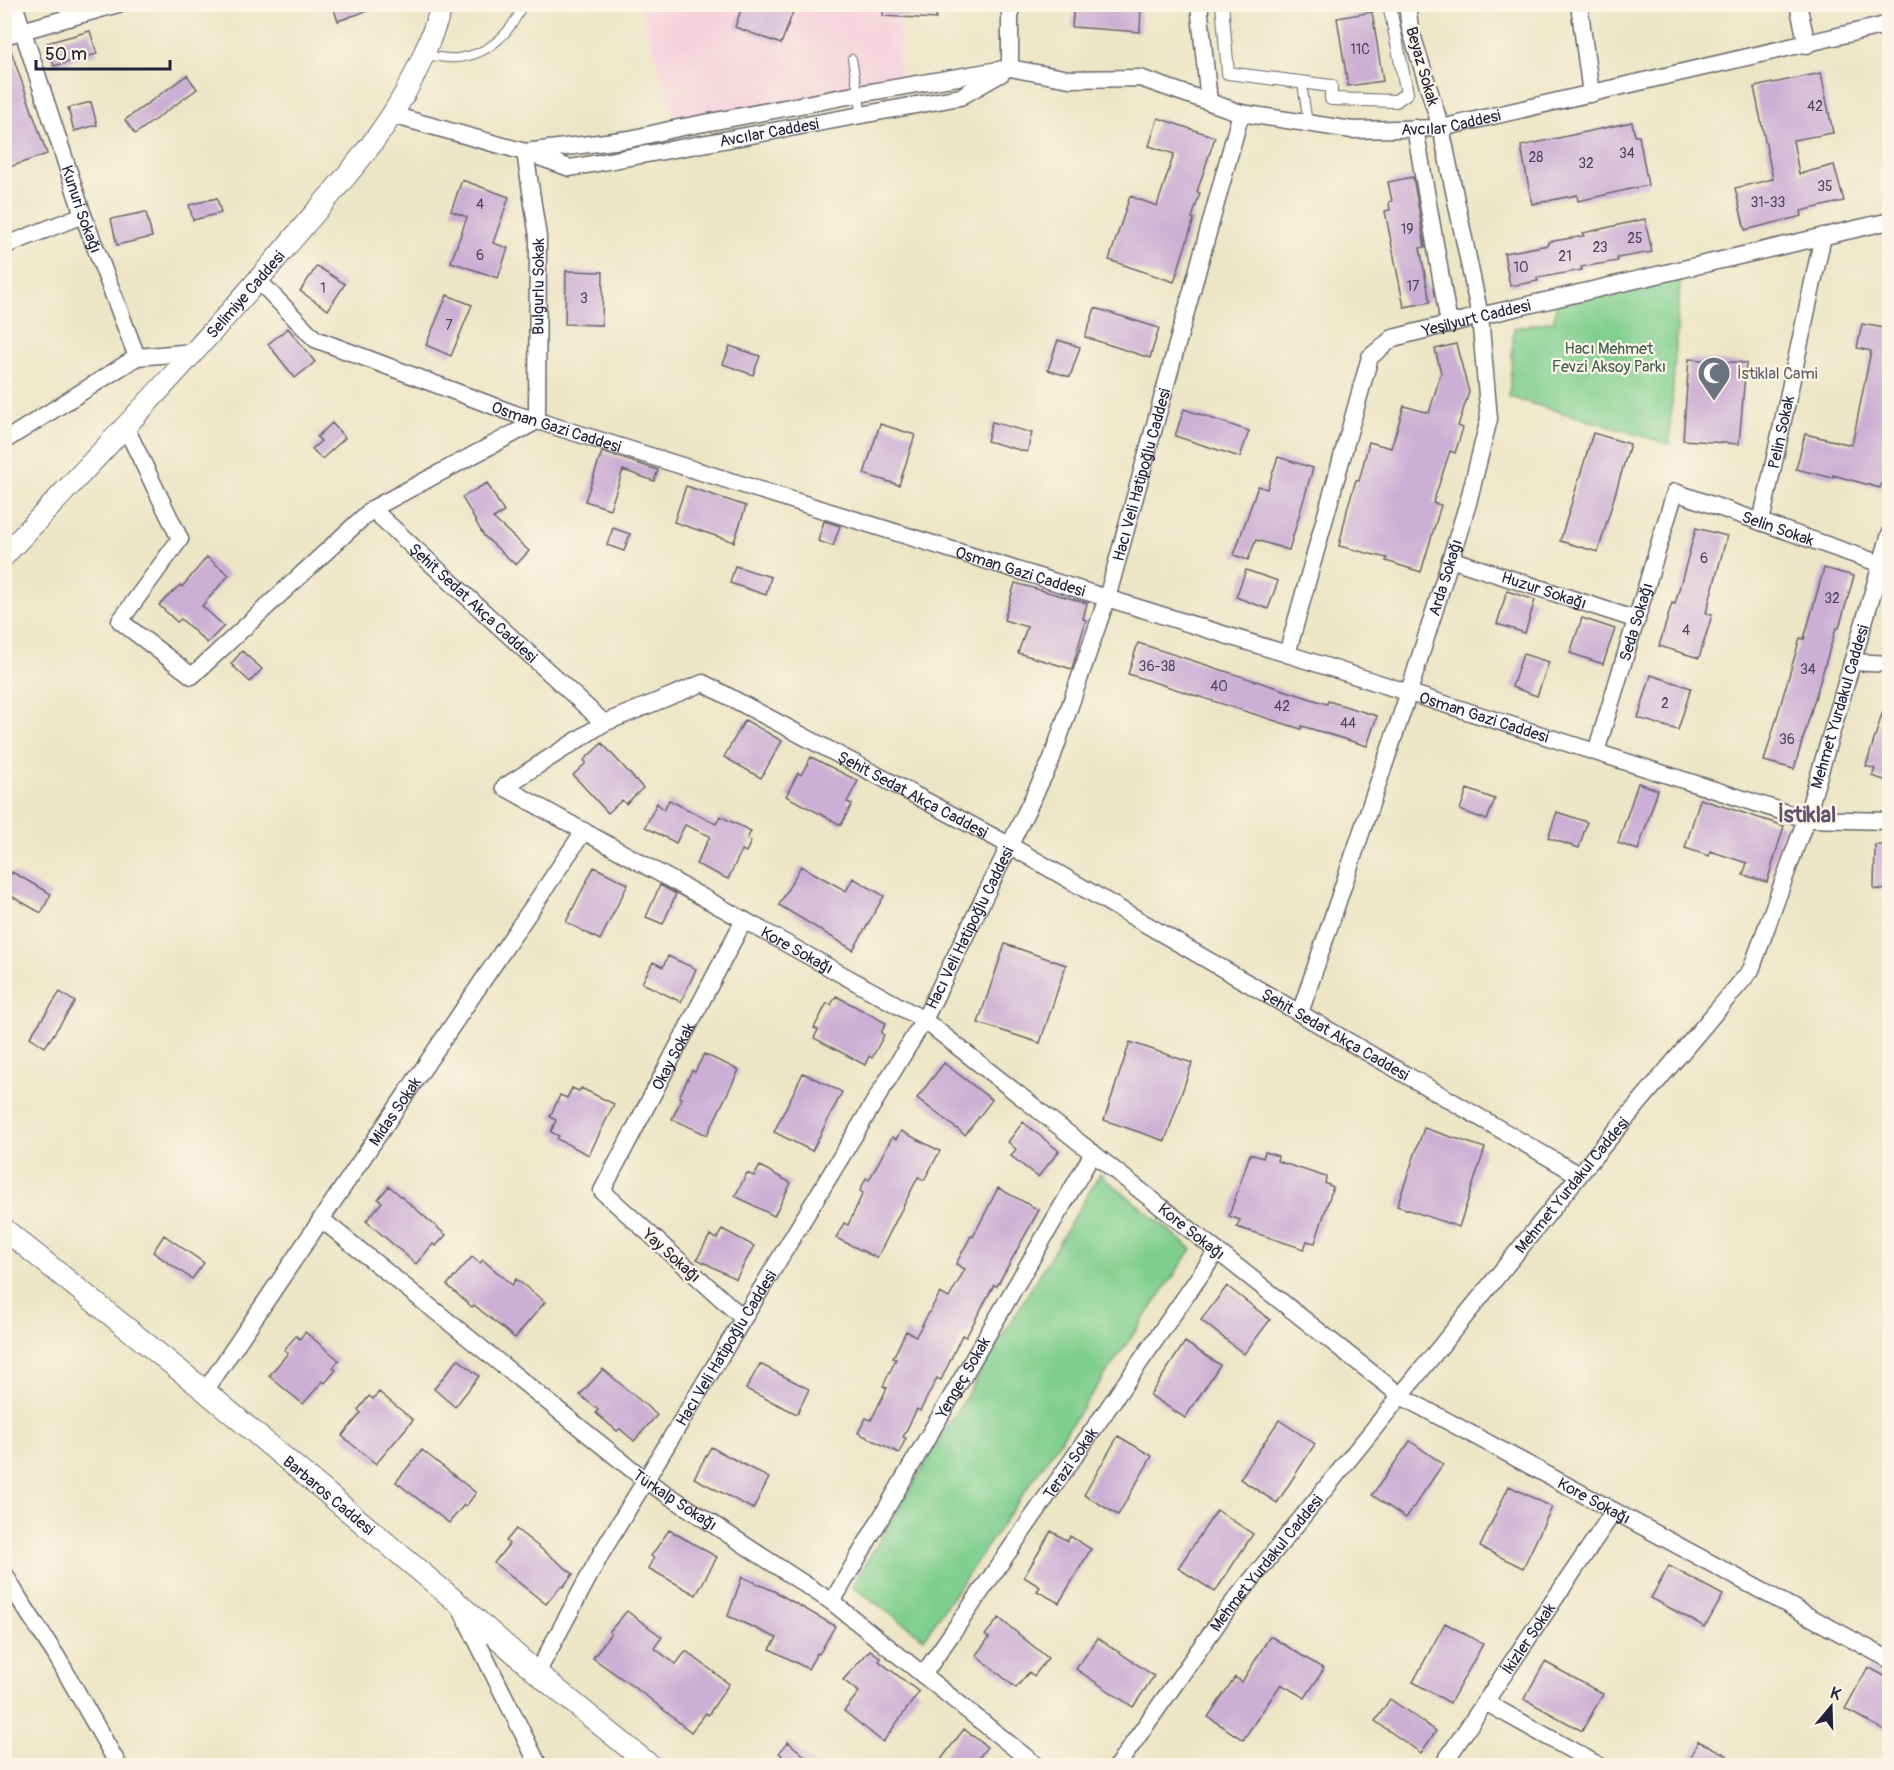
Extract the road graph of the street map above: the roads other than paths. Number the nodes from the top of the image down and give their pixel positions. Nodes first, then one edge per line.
1 (14, 4) edge
2 (118, 4) edge
3 (442, 4) edge
4 (523, 4) edge
5 (1010, 4) edge
6 (1199, 4) edge
7 (1222, 4) edge
8 (1389, 4) edge
9 (1407, 4) edge
10 (1580, 4) edge
11 (1798, 4) edge
12 (1890, 24) edge
13 (21, 31) junction
14 (4, 36) edge
15 (1807, 45) junction
16 (424, 55) junction
17 (852, 59) dead end
18 (1010, 68) junction
19 (1302, 84) junction
20 (859, 94) junction
21 (1591, 94) junction
22 (1209, 102) junction
23 (1241, 113) junction
24 (392, 115) junction
25 (862, 115) junction
26 (1308, 123) junction
27 (1415, 128) junction
28 (1441, 128) junction
29 (525, 152) junction
30 (83, 215) junction
31 (1890, 221) edge
32 (1823, 236) junction
33 (4, 246) edge
34 (258, 280) junction
35 (1480, 316) junction
36 (1449, 324) junction
37 (194, 352) junction
38 (138, 357) junction
39 (537, 422) junction
40 (125, 426) junction
41 (4, 441) edge
42 (1675, 492) joint
43 (372, 509) junction
44 (1761, 522) junction
45 (1890, 534) edge
46 (4, 556) edge
47 (1450, 559) junction
48 (1881, 564) junction
49 (1107, 598) junction
50 (1637, 620) junction
51 (1287, 654) junction
52 (1852, 662) junction
53 (1890, 664) edge
54 (1409, 692) junction
55 (604, 723) junction
56 (1596, 752) junction
57 (1806, 819) junction
58 (1890, 822) edge
59 (584, 831) junction
60 (1010, 845) junction
61 (744, 920) junction
62 (1299, 1013) junction
63 (924, 1020) junction
64 (1093, 1153) junction
65 (1579, 1175) junction
66 (602, 1191) joint
67 (321, 1219) junction
68 (4, 1229) edge
69 (1216, 1251) junction
70 (743, 1318) junction
71 (205, 1391) junction
72 (1401, 1396) junction
73 (645, 1480) junction
74 (1614, 1511) junction
75 (4, 1573) edge
76 (832, 1602) junction
77 (458, 1603) junction
78 (1890, 1660) edge
79 (537, 1673) junction
80 (923, 1675) junction
81 (1485, 1702) junction
82 (119, 1766) edge
83 (539, 1766) edge
84 (651, 1766) edge
85 (1036, 1766) edge
86 (1117, 1766) edge
87 (1442, 1766) edge
88 (1600, 1766) edge

1 - 13 street, Kunuri Sokağı
2 - 13 street
3 - 16 street, Selimiye Caddesi
4 - 16 lane
5 - 18 street
6 - 22 street
7 - 19 street
8 - 19 street
9 - 28 street, Beyaz Sokak
10 - 21 street
11 - 15 street
12 - 15 street, Avcılar Caddesi
13 - 14 street
13 - 30 street, Kunuri Sokağı
15 - 21 street, Avcılar Caddesi
16 - 24 street, Selimiye Caddesi
17 - 20 lane
18 - 20 street, Avcılar Caddesi
18 - 22 street, Avcılar Caddesi
18 - 25 street, Avcılar Caddesi
19 - 26 lane
20 - 25 lane
20 - 29 street, Avcılar Caddesi
21 - 28 street, Avcılar Caddesi
22 - 23 street, Avcılar Caddesi
23 - 26 street, Avcılar Caddesi
23 - 49 street, Hacı Veli Hatipoğlu Caddesi
24 - 29 street, Avcılar Caddesi
24 - 34 street, Selimiye Caddesi
25 - 29 street, Avcılar Caddesi
26 - 27 street, Avcılar Caddesi
27 - 28 street, Avcılar Caddesi
27 - 36 street
28 - 35 street, Arda Sokağı
29 - 39 street, Bulgurlu Sokak
30 - 33 street
30 - 38 street, Kunuri Sokağı
31 - 32 street, Yeşilyurt Caddesi
32 - 35 street, Yeşilyurt Caddesi
32 - 44 street, Pelin Sokak
34 - 37 street, Selimiye Caddesi
34 - 39 street, Osman Gazi Caddesi
35 - 36 street, Yeşilyurt Caddesi
35 - 47 street, Arda Sokağı
36 - 51 street, Yeşilyurt Caddesi
37 - 38 street
37 - 40 street, Selimiye Caddesi
38 - 41 street
39 - 43 street
39 - 49 street, Osman Gazi Caddesi
40 - 43 street
40 - 46 street, Selimiye Caddesi
42 - 44 street, Selin Sokak
42 - 50 street, Seda Sokağı
43 - 55 street, Şehit Sedat Akça Caddesi
44 - 48 street, Selin Sokak
45 - 48 street, Mehmet Yurdakul Caddesi
47 - 50 street, Huzur Sokağı
47 - 54 street, Arda Sokağı
48 - 52 street, Mehmet Yurdakul Caddesi
49 - 51 street, Osman Gazi Caddesi
49 - 60 street, Hacı Veli Hatipoğlu Caddesi
50 - 56 street, Seda Sokağı
51 - 54 street, Osman Gazi Caddesi
52 - 53 street
52 - 57 street, Mehmet Yurdakul Caddesi
54 - 56 street, Osman Gazi Caddesi
54 - 62 street, Arda Sokağı
55 - 59 street, Kore Sokağı
55 - 60 street, Şehit Sedat Akça Caddesi
56 - 57 street, Osman Gazi Caddesi
57 - 58 street, Osman Gazi Caddesi
57 - 65 street, Mehmet Yurdakul Caddesi
59 - 61 street, Kore Sokağı
59 - 67 street, Midas Sokak
60 - 62 street, Şehit Sedat Akça Caddesi
60 - 63 street, Hacı Veli Hatipoğlu Caddesi
61 - 63 street, Kore Sokağı
61 - 66 street, Okay Sokak
62 - 65 street, Şehit Sedat Akça Caddesi
63 - 64 street, Kore Sokağı
63 - 70 street, Hacı Veli Hatipoğlu Caddesi
64 - 69 street, Kore Sokağı
64 - 76 street, Yengeç Sokak
65 - 72 street, Mehmet Yurdakul Caddesi
66 - 70 street, Yay Sokağı
67 - 71 street, Midas Sokak
67 - 73 street, Türkalp Sokağı
68 - 71 street, Barbaros Caddesi
69 - 72 street, Kore Sokağı
69 - 80 street, Terazi Sokak
70 - 73 street, Hacı Veli Hatipoğlu Caddesi
71 - 77 street, Barbaros Caddesi
72 - 74 street, Kore Sokağı
72 - 86 street, Mehmet Yurdakul Caddesi
73 - 76 street, Türkalp Sokağı
73 - 79 street, Hacı Veli Hatipoğlu Caddesi
74 - 78 street, Kore Sokağı
74 - 81 street, İkizler Sokak
75 - 82 street
76 - 80 street, Türkalp Sokağı
77 - 79 street, Barbaros Caddesi
77 - 83 street
79 - 84 street, Barbaros Caddesi
80 - 85 street, Türkalp Sokağı
81 - 87 street, İkizler Sokak
81 - 88 street

